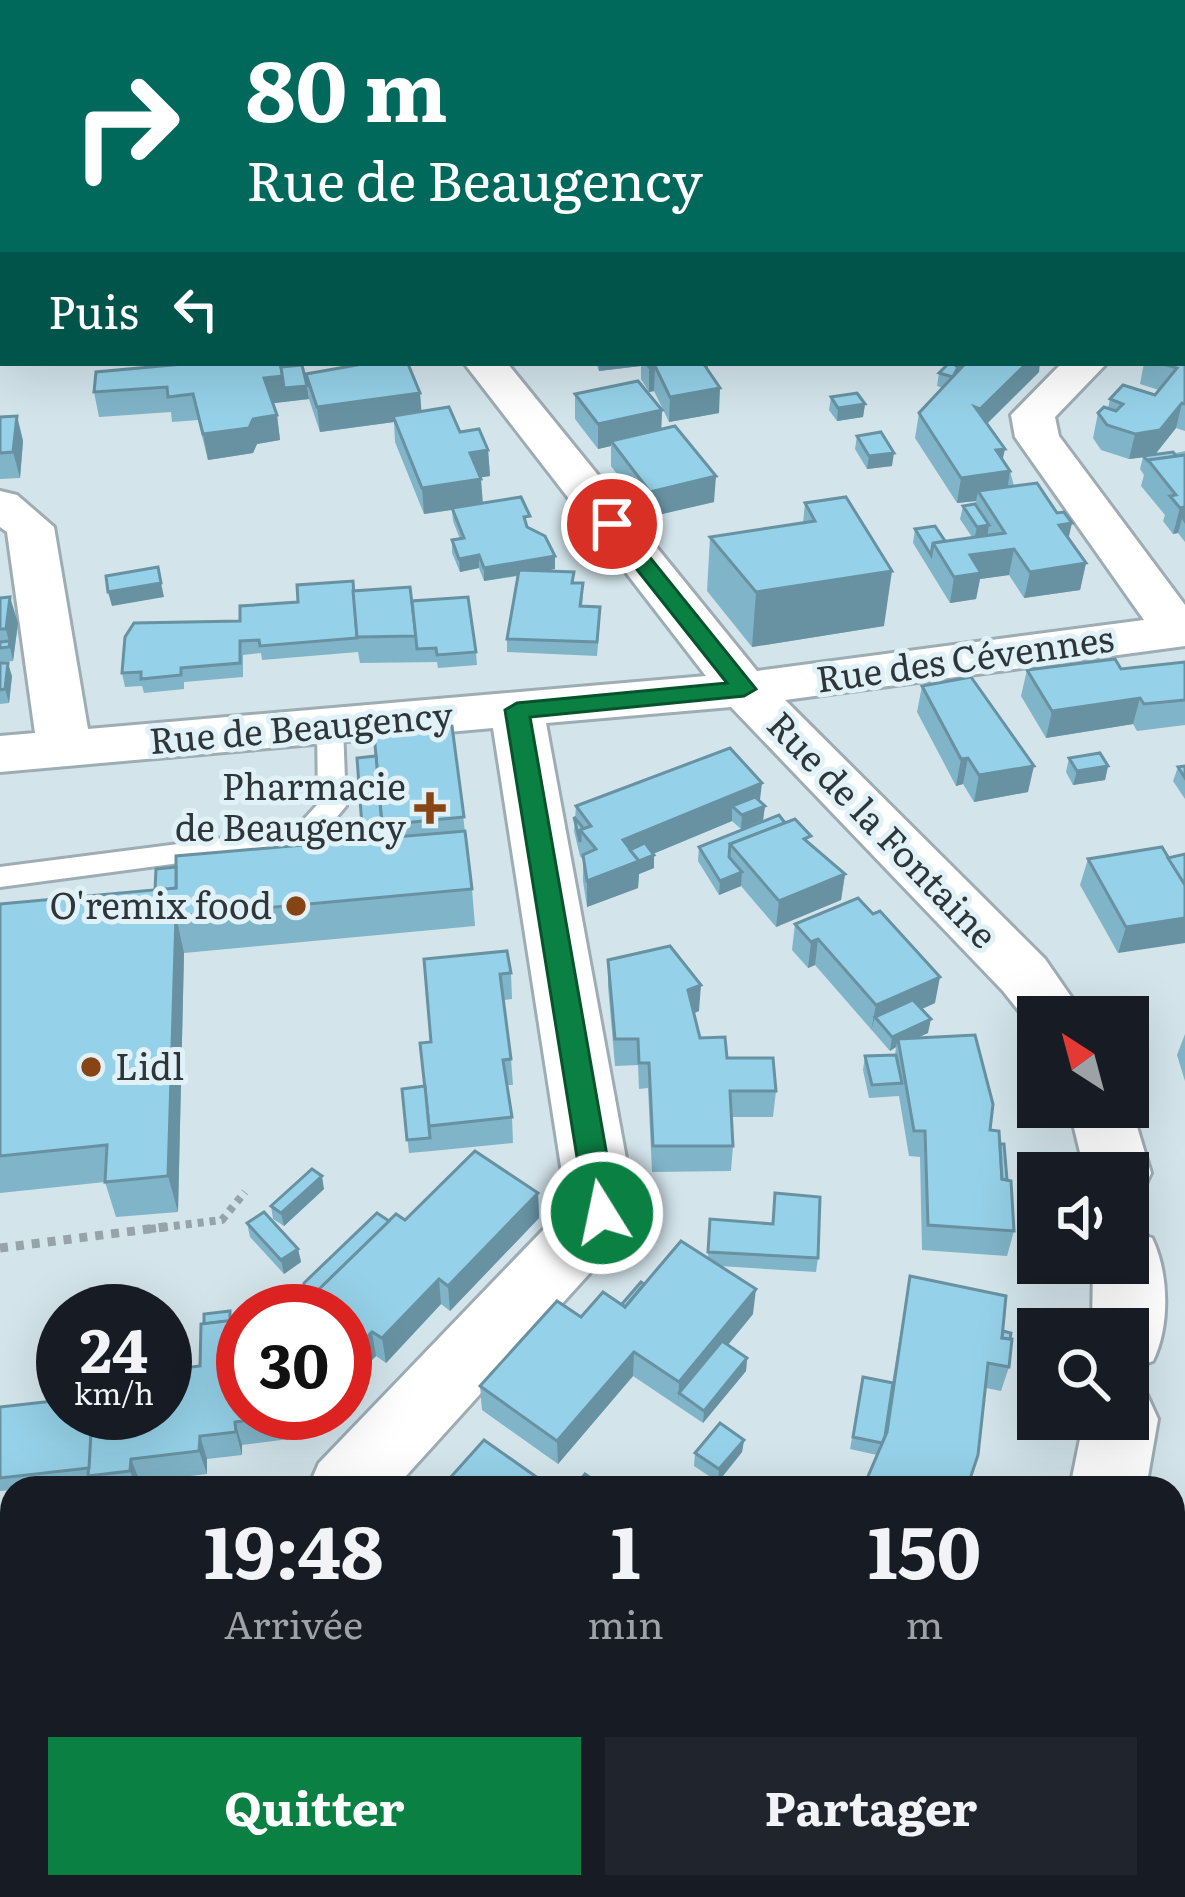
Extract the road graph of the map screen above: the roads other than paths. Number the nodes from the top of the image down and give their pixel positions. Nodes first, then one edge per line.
1 (487, 366) edge
2 (1084, 366) edge
3 (0, 505) edge
4 (1182, 630) edge
5 (744, 689) junction
6 (517, 710) junction
7 (330, 726) junction
8 (64, 748) junction
9 (0, 754) edge
10 (0, 877) edge
11 (1039, 996) edge
12 (1117, 1440) edge
13 (357, 1476) edge
14 (1110, 1476) edge

1 - 5 street, Rue de la Fontaine
2 - 4 street
3 - 8 street
4 - 5 street, Rue des Cévennes
5 - 6 street, Rue de Beaugency
5 - 11 street, Rue de la Fontaine
6 - 7 street, Rue de Beaugency
6 - 13 street
7 - 8 street, Rue de Beaugency
7 - 10 lane
8 - 9 street, Rue de Beaugency
12 - 14 street

